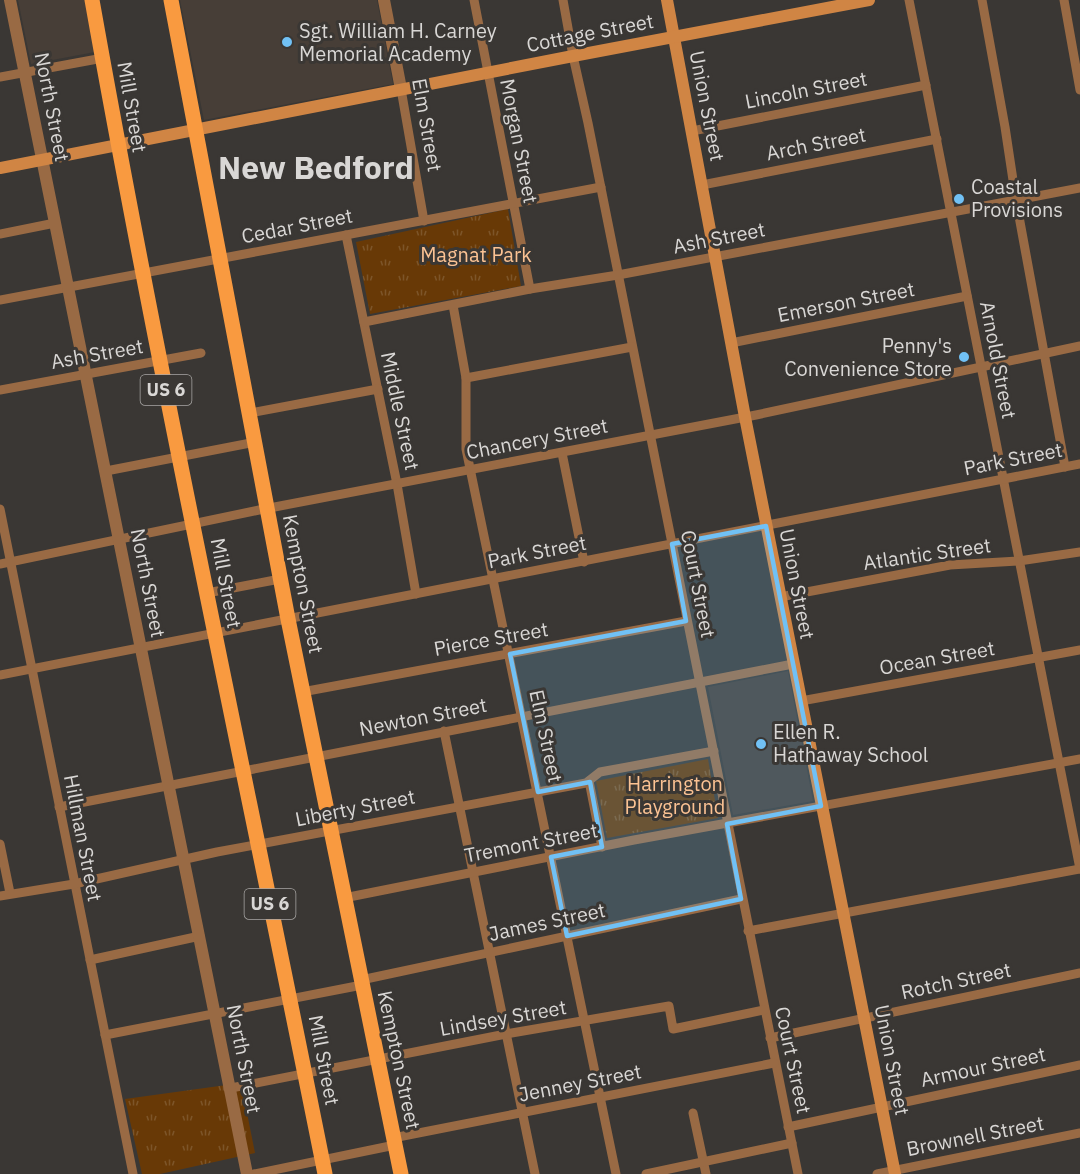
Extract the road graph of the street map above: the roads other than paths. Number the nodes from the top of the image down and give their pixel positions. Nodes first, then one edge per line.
1 (10, 0) edge
2 (92, 0) edge
3 (171, 0) edge
4 (384, 0) edge
5 (474, 0) edge
6 (564, 0) edge
7 (668, 0) edge
8 (869, 0) edge
9 (909, 0) edge
10 (982, 0) edge
11 (1064, 0) edge
12 (674, 37) junction
13 (573, 56) junction
14 (102, 58) junction
15 (25, 72) junction
16 (488, 72) junction
17 (0, 77) edge
18 (926, 85) junction
19 (401, 89) junction
20 (1080, 90) edge
21 (196, 130) junction
22 (692, 130) junction
23 (937, 139) junction
24 (118, 145) junction
25 (43, 161) junction
26 (0, 168) edge
27 (702, 185) junction
28 (601, 187) junction
29 (1080, 188) edge
30 (1016, 200) junction
31 (513, 204) junction
32 (951, 213) junction
33 (424, 221) junction
34 (55, 223) junction
35 (0, 234) edge
36 (346, 235) junction
37 (715, 257) junction
38 (221, 259) junction
39 (143, 274) junction
40 (618, 275) junction
41 (69, 288) junction
42 (530, 289) junction
43 (967, 296) junction
44 (0, 300) edge
45 (453, 305) junction
46 (364, 322) junction
47 (731, 343) junction
48 (1080, 346) edge
49 (632, 347) junction
50 (201, 353) dead end
51 (1043, 354) junction
52 (160, 360) junction
53 (981, 366) junction
54 (86, 373) junction
55 (466, 378) junction
56 (378, 389) junction
57 (0, 390) edge
58 (250, 414) junction
59 (745, 417) junction
60 (650, 435) junction
61 (256, 442) junction
62 (562, 453) junction
63 (179, 457) junction
64 (1080, 464) edge
65 (1065, 467) junction
66 (471, 470) junction
67 (106, 471) junction
68 (1003, 479) junction
69 (397, 484) junction
70 (267, 508) junction
71 (0, 510) edge
72 (193, 524) junction
73 (766, 526) junction
74 (119, 538) junction
75 (672, 544) junction
76 (1080, 552) edge
77 (10, 561) junction
78 (1019, 561) junction
79 (584, 562) junction
80 (0, 564) edge
81 (280, 579) junction
82 (494, 579) junction
83 (207, 593) junction
84 (416, 594) junction
85 (780, 597) junction
86 (288, 619) junction
87 (686, 621) junction
88 (215, 633) junction
89 (141, 648) junction
90 (1080, 650) edge
91 (510, 654) junction
92 (1038, 658) junction
93 (793, 664) junction
94 (32, 669) junction
95 (0, 675) edge
96 (700, 681) junction
97 (302, 692) junction
98 (801, 701) junction
99 (522, 716) junction
100 (444, 731) junction
101 (714, 751) junction
102 (315, 757) junction
103 (1080, 759) edge
104 (1059, 762) junction
105 (243, 770) junction
106 (590, 781) junction
107 (169, 785) junction
108 (538, 792) junction
109 (459, 806) junction
110 (821, 806) junction
111 (59, 807) junction
112 (727, 824) junction
113 (331, 830) junction
114 (0, 844) edge
115 (258, 844) junction
116 (602, 847) junction
117 (551, 856) junction
118 (184, 860) junction
119 (1080, 869) edge
120 (473, 873) junction
121 (74, 884) junction
122 (5, 894) edge
123 (344, 898) junction
124 (741, 899) junction
125 (843, 914) junction
126 (748, 931) junction
127 (200, 936) junction
128 (567, 936) junction
129 (489, 952) junction
130 (90, 960) junction
131 (1080, 973) edge
132 (361, 982) junction
133 (290, 999) junction
134 (764, 1010) junction
135 (215, 1013) junction
136 (864, 1019) junction
137 (585, 1021) junction
138 (105, 1035) junction
139 (506, 1035) junction
140 (770, 1038) junction
141 (377, 1059) junction
142 (774, 1063) junction
143 (1080, 1065) edge
144 (305, 1073) junction
145 (231, 1088) junction
146 (601, 1097) junction
147 (882, 1107) junction
148 (522, 1112) junction
149 (693, 1113) dead end
150 (788, 1127) junction
151 (1080, 1133) edge
152 (394, 1141) junction
153 (792, 1143) junction
154 (703, 1162) junction
155 (324, 1167) edge
156 (894, 1172) edge
157 (133, 1174) edge
158 (248, 1174) edge
159 (254, 1174) edge
160 (401, 1174) edge
161 (535, 1174) edge
162 (616, 1174) edge
163 (646, 1174) edge
164 (706, 1174) edge
165 (798, 1174) edge
166 (877, 1174) edge

1 - 15 street, North Street
2 - 14 main road, Mill Street / US 6
3 - 21 main road, Kempton Street
4 - 19 street, Elm Street
5 - 16 street, Morgan Street
6 - 13 street, Court Street
7 - 12 main road, Union Street
8 - 12 main road, Cottage Street
9 - 18 street, Arnold Street
10 - 30 street
11 - 20 street
12 - 13 main road, Cottage Street
12 - 22 main road, Union Street
13 - 16 main road, Cottage Street
13 - 28 street, Court Street
14 - 15 street
14 - 24 main road, Mill Street / US 6
15 - 17 street
15 - 25 street, North Street
16 - 19 main road, Cottage Street
16 - 31 street, Morgan Street
18 - 22 street, Lincoln Street
18 - 23 street, Arnold Street
19 - 21 main road, Cottage Street
19 - 33 street, Elm Street
21 - 24 main road, Cottage Street
21 - 38 main road, Kempton Street
22 - 27 main road, Union Street
23 - 27 street, Arch Street
23 - 32 street, Arnold Street
24 - 25 main road, Cottage Street
24 - 39 main road, Mill Street / US 6
25 - 26 main road, Cottage Street
25 - 34 street, North Street
27 - 37 main road, Union Street
28 - 31 street, Cedar Street
28 - 40 street, Court Street
29 - 30 street, Ash Street
30 - 32 street, Ash Street
30 - 51 street
31 - 33 street, Cedar Street
31 - 42 street, Morgan Street
32 - 37 street, Ash Street
32 - 43 street, Arnold Street
33 - 36 street, Cedar Street
34 - 35 street
34 - 41 street, North Street
36 - 38 street, Cedar Street
36 - 46 street, Middle Street
37 - 40 street, Ash Street
37 - 47 main road, Union Street
38 - 39 street, Cedar Street
38 - 58 main road, Kempton Street
39 - 41 street, Cedar Street
39 - 52 main road, Mill Street / US 6
40 - 42 street, Ash Street
40 - 49 street, Court Street
41 - 44 street, Cedar Street
41 - 54 street, North Street
42 - 45 street, Ash Street
43 - 47 street, Emerson Street
43 - 53 street, Arnold Street
45 - 46 street, Ash Street
45 - 55 street, Elm Street
46 - 56 street, Middle Street
47 - 59 main road, Union Street
48 - 51 street, Chancery Street
49 - 55 street
49 - 60 street, Court Street
50 - 52 street, Ash Street
51 - 53 street, Chancery Street
51 - 65 street
52 - 54 street, Ash Street
52 - 63 main road, Mill Street / US 6
53 - 59 street, Chancery Street
53 - 68 street, Arnold Street
54 - 57 street, Ash Street
54 - 67 street, North Street
55 - 66 street, Elm Street
56 - 58 street
56 - 69 street, Middle Street
58 - 61 main road, Kempton Street
59 - 60 street, Chancery Street
59 - 73 main road, Union Street
60 - 62 street, Chancery Street
60 - 75 street, Court Street
61 - 63 street
61 - 70 main road, Kempton Street
62 - 66 street, Chancery Street
62 - 79 street
63 - 67 street
63 - 72 main road, Mill Street / US 6
64 - 65 street, Park Street
65 - 68 street, Park Street
66 - 69 street, Chancery Street
66 - 82 street, Elm Street
67 - 74 street, North Street
68 - 73 street, Park Street
68 - 78 street, Arnold Street
69 - 70 street, Chancery Street
69 - 84 street, Middle Street
70 - 72 street, Chancery Street
70 - 81 main road, Kempton Street
71 - 77 street, Hillman Street
72 - 74 street, Chancery Street
72 - 83 main road, Mill Street / US 6
73 - 75 street, Park Street
73 - 85 main road, Union Street
74 - 77 street, Chancery Street
74 - 89 street, North Street
75 - 79 street, Park Street
75 - 87 street, Court Street
76 - 78 street, Atlantic Street
77 - 80 street, Chancery Street
77 - 94 street, Hillman Street
78 - 85 street, Atlantic Street
78 - 92 street, Arnold Street
79 - 82 street, Park Street
81 - 83 street
81 - 86 main road, Kempton Street
82 - 84 street, Park Street
82 - 91 street, Elm Street
83 - 88 main road, Mill Street / US 6
84 - 86 street, Park Street
85 - 93 main road, Union Street
86 - 88 street, Park Street
86 - 97 main road, Kempton Street
87 - 91 street, Pierce Street
87 - 96 street, Court Street
88 - 89 street, Park Street
88 - 105 main road, Mill Street / US 6
89 - 94 street, Park Street
89 - 107 street, North Street
90 - 92 street, Ocean Street
91 - 97 street, Pierce Street
91 - 99 street, Elm Street
92 - 98 street, Ocean Street
92 - 104 street, Arnold Street
93 - 96 street, Newton Street
93 - 98 main road, Union Street
94 - 95 street, Park Street
94 - 111 street, Hillman Street
96 - 99 street, Newton Street
96 - 101 street, Court Street
97 - 102 main road, Kempton Street
98 - 110 main road, Union Street
99 - 100 street, Newton Street
99 - 108 street, Elm Street
100 - 102 street, Newton Street
100 - 109 street
101 - 106 street, Liberty Street
101 - 112 street, Court Street
102 - 105 street, Newton Street
102 - 113 main road, Kempton Street
103 - 104 street, Tremont Street
104 - 110 street, Tremont Street
104 - 119 street, Arnold Street
105 - 107 street, Newton Street
105 - 115 main road, Mill Street / US 6
106 - 108 street, Liberty Street
106 - 116 street
107 - 111 street, Newton Street
107 - 118 street, North Street
108 - 109 street, Liberty Street
108 - 117 street, Elm Street
109 - 113 street, Liberty Street
109 - 120 street
110 - 112 street, Tremont Street
110 - 125 main road, Union Street
111 - 121 street, Hillman Street
112 - 116 street, Tremont Street
112 - 124 street, Court Street
113 - 115 street, Liberty Street
113 - 123 main road, Kempton Street
114 - 122 street
115 - 118 street, Liberty Street
115 - 133 main road, Mill Street / US 6
116 - 117 street, Tremont Street
117 - 120 street, Tremont Street
117 - 128 street, Elm Street
118 - 121 street, Liberty Street
118 - 127 street, North Street
119 - 125 street
120 - 123 street, Tremont Street
120 - 129 street
121 - 122 street, Liberty Street
121 - 130 street, Hillman Street
123 - 132 main road, Kempton Street
124 - 126 street, Court Street
124 - 128 street, James Street
125 - 126 street
125 - 136 main road, Union Street
126 - 134 street, Court Street
127 - 130 street
127 - 135 street, North Street
128 - 129 street, James Street
128 - 137 street, Elm Street
129 - 132 street, James Street
129 - 139 street
130 - 138 street, Hillman Street
131 - 136 street, Rotch Street
132 - 133 street, James Street
132 - 141 main road, Kempton Street
133 - 135 street, James Street
133 - 144 main road, Mill Street / US 6
134 - 137 street, Lindsey Street
134 - 140 street, Court Street
135 - 138 street, James Street
135 - 145 street, North Street
136 - 140 street, Rotch Street
136 - 147 main road, Union Street
137 - 139 street, Lindsey Street
137 - 146 street, Elm Street
138 - 157 street, Hillman Street
139 - 141 street, Lindsey Street
139 - 148 street
140 - 142 street, Court Street
141 - 144 street, Lindsey Street
141 - 152 main road, Kempton Street
142 - 146 street, Jenney Street
142 - 150 street, Court Street
143 - 147 street, Armour Street
144 - 145 street, Lindsey Street
144 - 155 main road, Mill Street / US 6
145 - 158 street, North Street
146 - 148 street, Jenney Street
146 - 162 street, Elm Street
147 - 150 street, Armour Street
147 - 156 main road, Union Street
148 - 152 street, Jenney Street
148 - 161 street
149 - 154 street
150 - 153 street, Court Street
151 - 156 street, Brownell Street
152 - 155 street, Jenney Street
152 - 160 main road, Kempton Street
153 - 154 street
153 - 165 street, Court Street
154 - 163 street
154 - 164 street
155 - 159 street, Jenney Street
156 - 166 street, Brownell Street

